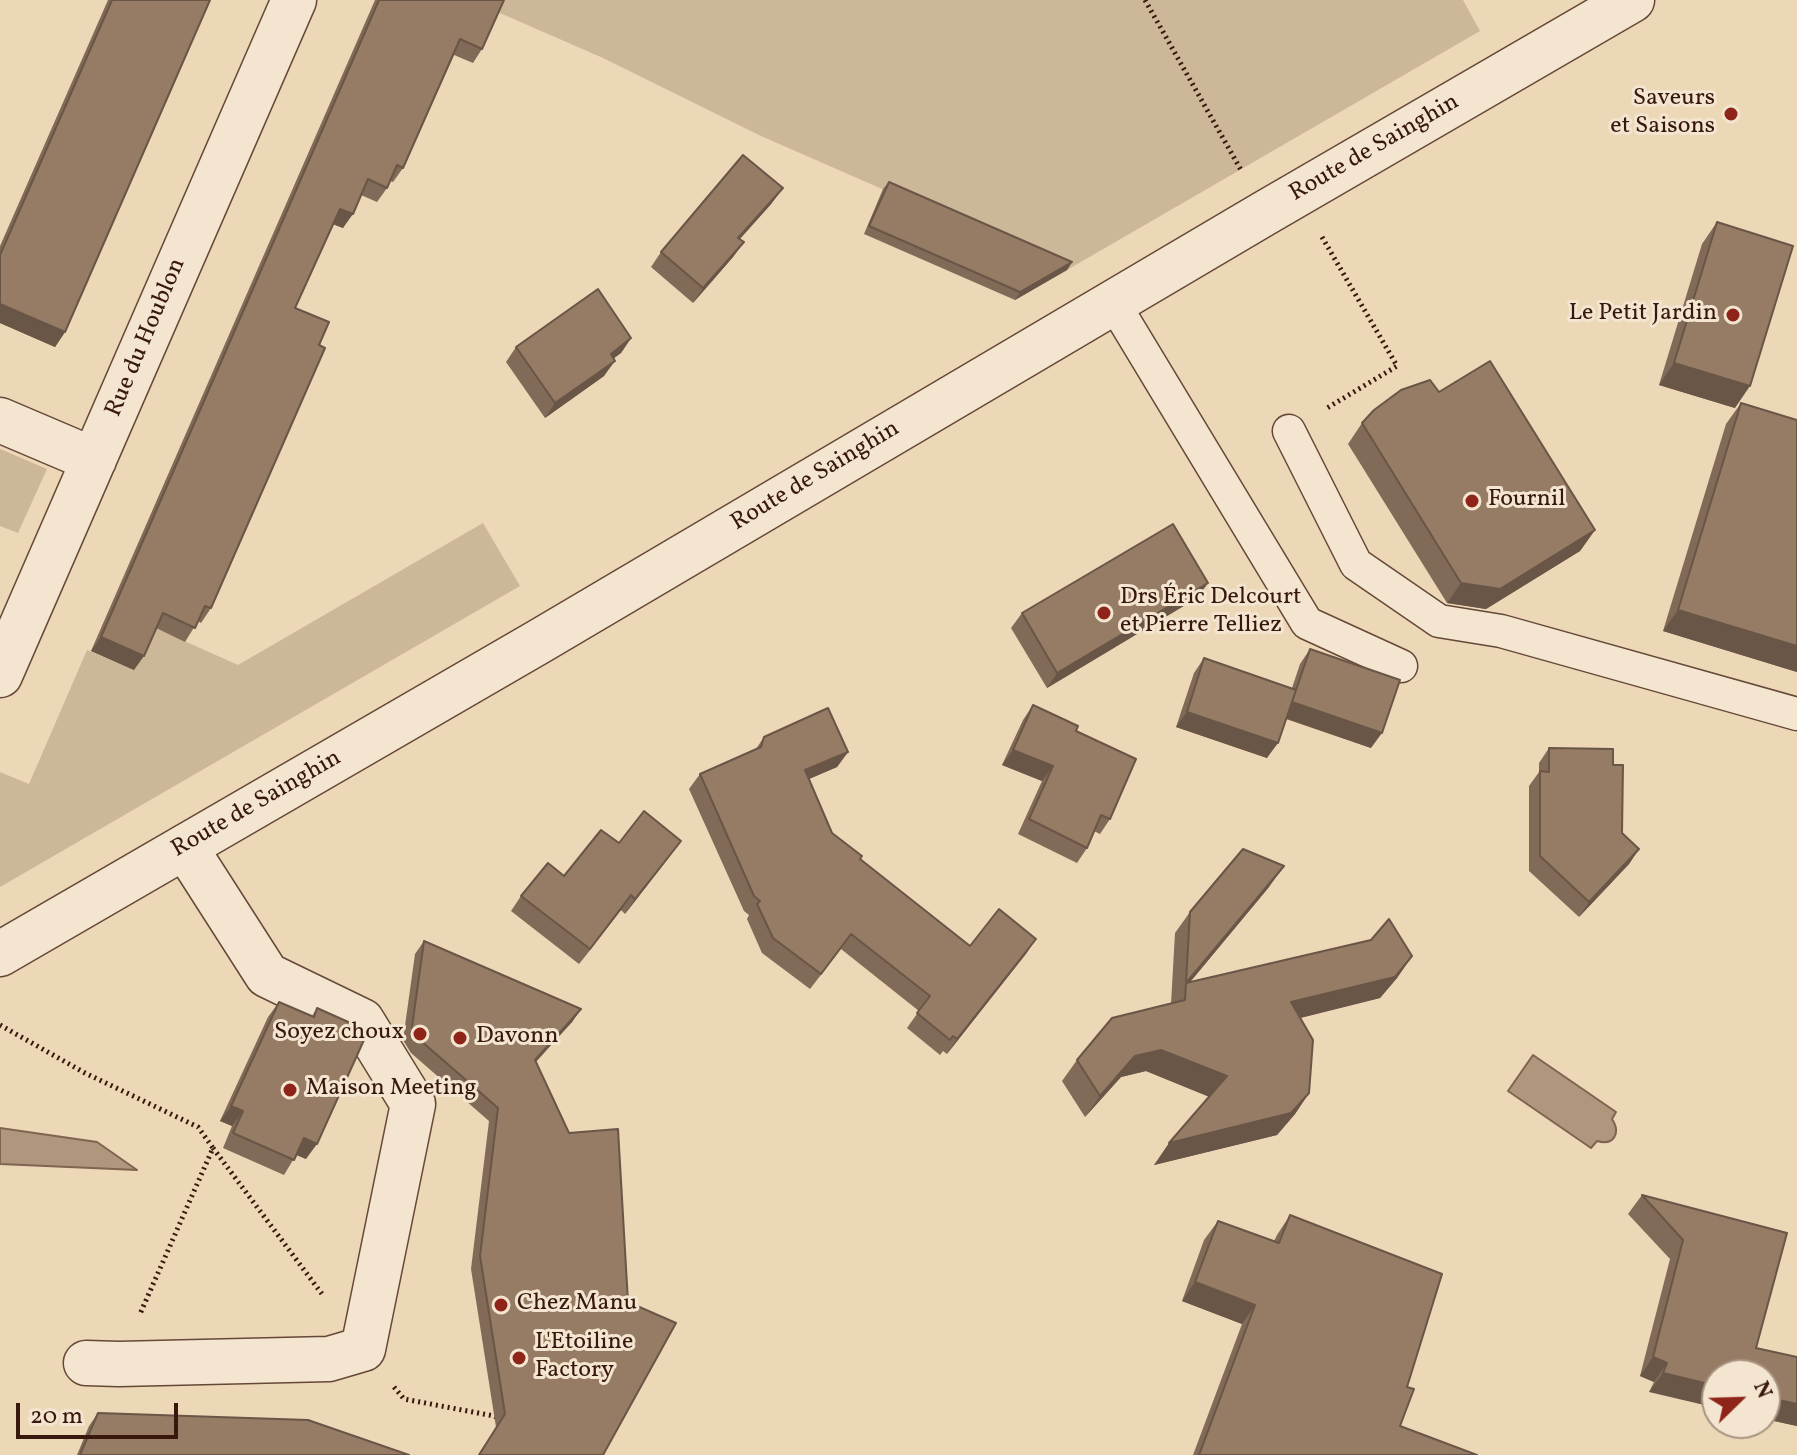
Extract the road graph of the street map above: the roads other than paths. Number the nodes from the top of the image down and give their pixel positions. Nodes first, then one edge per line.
1 (294, 0) edge
2 (1632, 0) edge
3 (1113, 302) junction
4 (0, 420) edge
5 (1289, 431) road end
6 (94, 460) junction
7 (1401, 666) dead end
8 (0, 675) edge
9 (1797, 714) edge
10 (185, 847) junction
11 (0, 954) edge
12 (102, 1363) road end

1 - 6 street, Rue du Houblon
2 - 3 street, Route de Sainghin
3 - 7 lane
3 - 10 street, Route de Sainghin
4 - 6 street
5 - 9 lane
6 - 8 street, Rue du Houblon
10 - 11 street, Route de Sainghin
10 - 12 street

